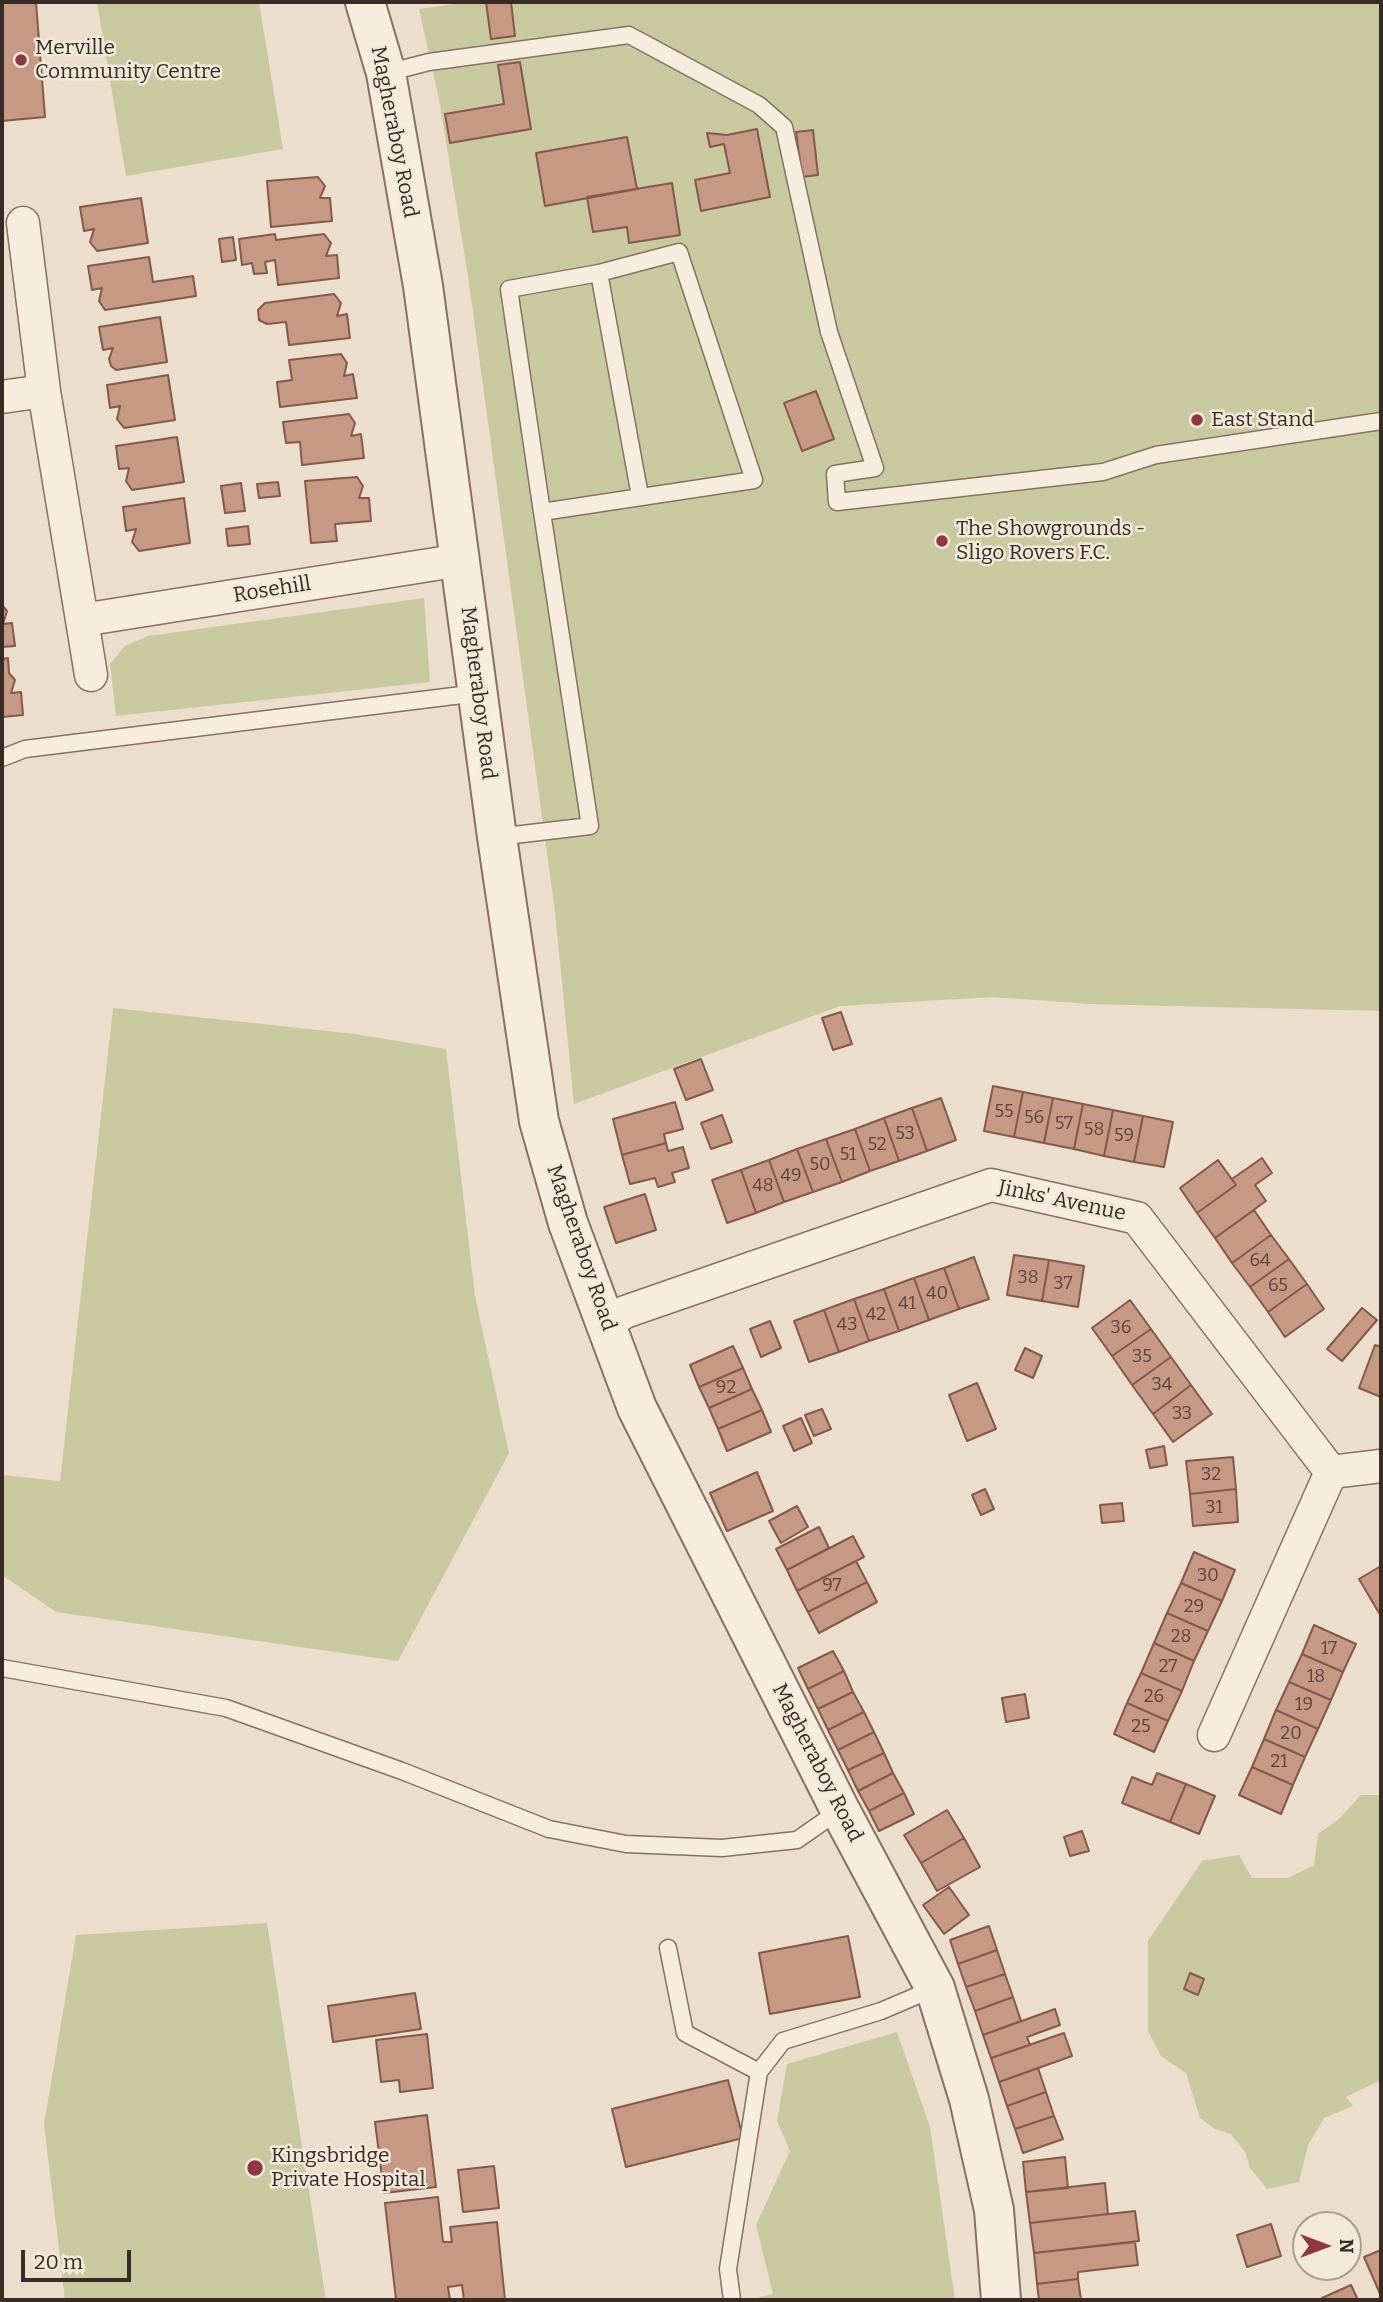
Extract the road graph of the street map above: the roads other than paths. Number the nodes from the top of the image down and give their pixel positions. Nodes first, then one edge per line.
1 (365, 2) edge
2 (386, 73) junction
3 (23, 223) dead end
4 (599, 273) junction
5 (44, 391) junction
6 (2, 397) edge
7 (1381, 421) edge
8 (640, 496) junction
9 (542, 512) junction
10 (461, 559) junction
11 (82, 620) junction
12 (91, 675) dead end
13 (478, 693) junction
14 (2, 758) edge
15 (497, 837) junction
16 (606, 1322) junction
17 (1381, 1466) edge
18 (1331, 1472) junction
19 (2, 1668) edge
20 (1214, 1735) dead end
21 (841, 1810) junction
22 (668, 1948) dead end
23 (935, 1988) junction
24 (759, 2072) junction
25 (732, 2300) edge
26 (1001, 2300) edge

1 - 2 street, Magheraboy Road
2 - 7 lane
2 - 10 street, Magheraboy Road
3 - 5 street
4 - 8 lane
4 - 8 lane
4 - 9 lane
5 - 6 street
5 - 11 street
8 - 9 lane
9 - 15 lane
10 - 11 street, Rosehill
10 - 13 street, Magheraboy Road
11 - 12 street
13 - 14 lane
13 - 15 street, Magheraboy Road
15 - 16 street, Magheraboy Road
16 - 18 street, Jinks' Avenue
16 - 21 street, Magheraboy Road
17 - 18 street
18 - 20 street
19 - 21 lane
21 - 23 street, Magheraboy Road
22 - 24 lane
23 - 24 lane
23 - 26 street, Magheraboy Road
24 - 25 lane

